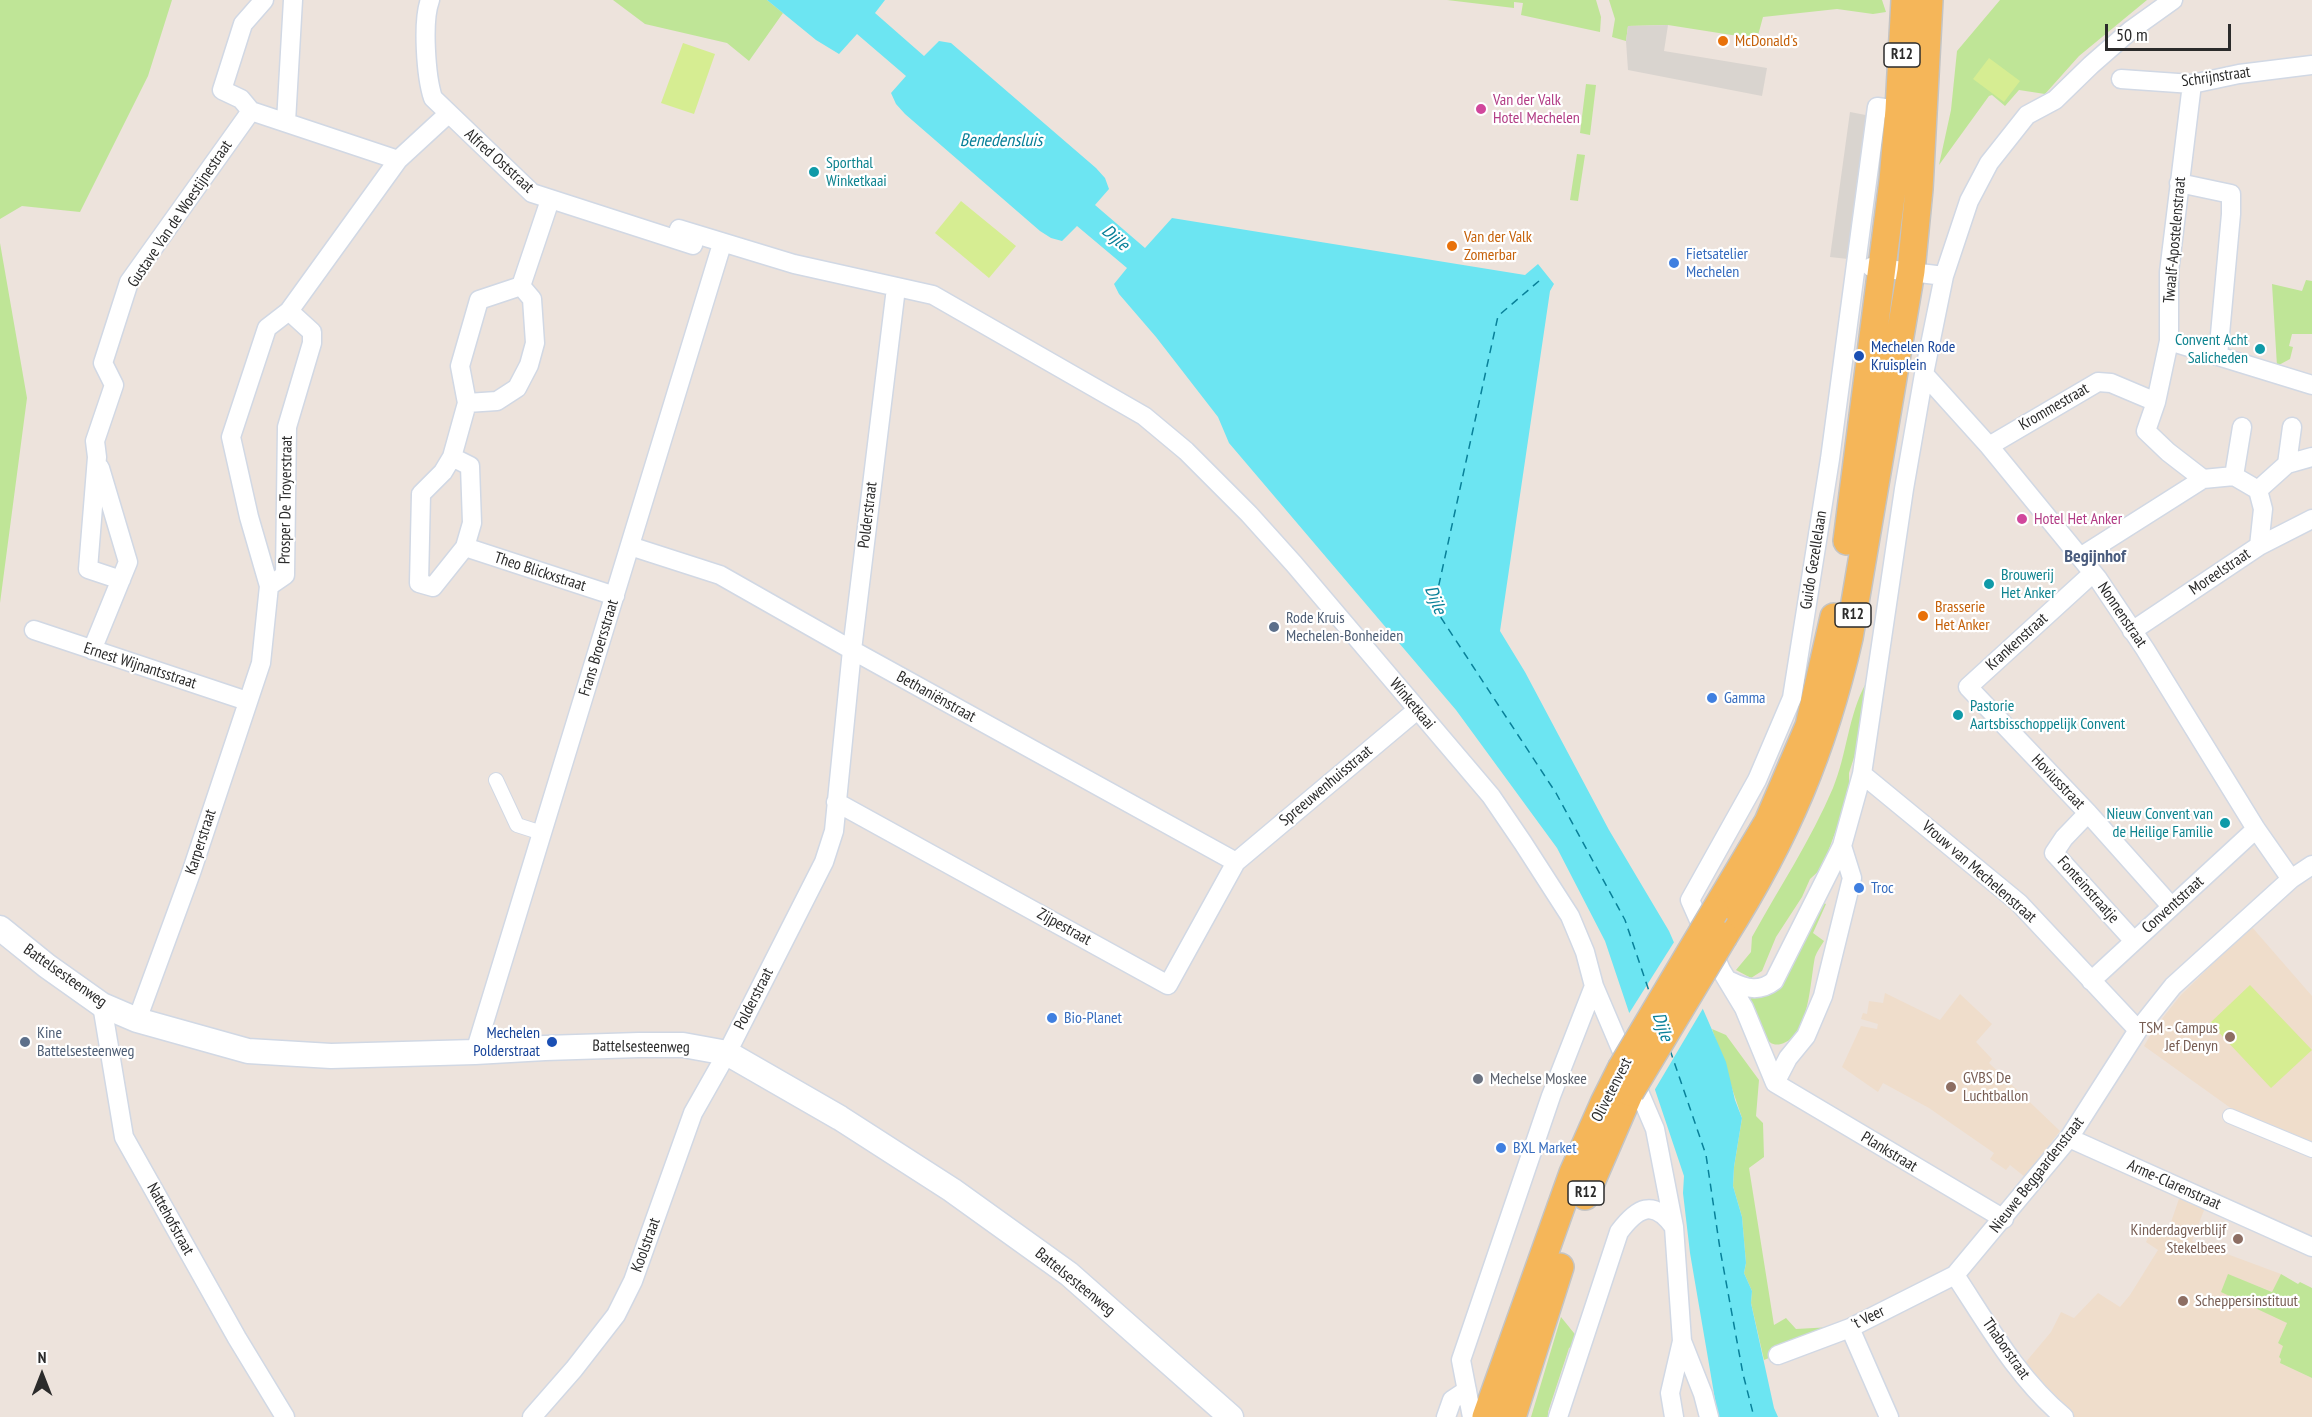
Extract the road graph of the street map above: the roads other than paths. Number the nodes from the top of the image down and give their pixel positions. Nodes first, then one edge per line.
1 (264, 0) edge
2 (293, 0) edge
3 (430, 0) edge
4 (1905, 0) edge
5 (1929, 0) edge
6 (2173, 0) edge
7 (2312, 65) edge
8 (2121, 79) dead end
9 (2192, 84) junction
10 (1900, 110) junction
11 (251, 111) junction
12 (448, 114) junction
13 (286, 122) junction
14 (398, 160) junction
15 (2179, 183) junction
16 (550, 200) junction
17 (679, 229) dead end
18 (697, 235) junction
19 (722, 244) junction
20 (1868, 266) junction
21 (1911, 271) junction
22 (1944, 276) junction
23 (521, 286) junction
24 (896, 288) junction
25 (289, 311) junction
26 (2169, 341) junction
27 (2218, 356) junction
28 (1924, 374) junction
29 (2312, 384) edge
30 (2156, 402) junction
31 (466, 403) junction
32 (2242, 427) dead end
33 (2292, 427) dead end
34 (1989, 446) junction
35 (97, 457) junction
36 (452, 457) junction
37 (2312, 457) edge
38 (2287, 464) junction
39 (2234, 476) junction
40 (2203, 479) junction
41 (2258, 490) junction
42 (2312, 519) edge
43 (630, 546) junction
44 (2259, 546) junction
45 (465, 547) junction
46 (2080, 557) junction
47 (2094, 573) junction
48 (121, 580) junction
49 (268, 586) junction
50 (615, 596) junction
51 (34, 630) dead end
52 (2132, 631) junction
53 (92, 650) junction
54 (852, 650) junction
55 (261, 663) joint
56 (1968, 687) joint
57 (247, 701) junction
58 (1417, 710) junction
59 (1862, 774) junction
60 (496, 780) dead end
61 (836, 802) junction
62 (2088, 813) junction
63 (2256, 830) junction
64 (542, 833) junction
65 (1842, 846) junction
66 (1236, 862) junction
67 (2312, 865) edge
68 (2291, 879) junction
69 (2171, 906) junction
70 (1720, 924) junction
71 (0, 928) edge
72 (2133, 940) junction
73 (1730, 981) junction
74 (2091, 981) junction
75 (1594, 986) junction
76 (102, 1005) junction
77 (137, 1020) junction
78 (2138, 1030) junction
79 (475, 1052) junction
80 (727, 1053) junction
81 (1626, 1080) junction
82 (1775, 1083) junction
83 (2230, 1116) dead end
84 (2069, 1138) junction
85 (2312, 1150) edge
86 (2004, 1219) junction
87 (1674, 1227) junction
88 (2312, 1246) edge
89 (1955, 1275) junction
90 (1850, 1328) junction
91 (1682, 1341) junction
92 (1778, 1355) dead end
93 (1467, 1390) junction
94 (534, 1416) edge
95 (285, 1417) edge
96 (1231, 1417) edge
97 (1446, 1417) edge
98 (1472, 1417) edge
99 (1486, 1417) edge
100 (1512, 1417) edge
101 (1558, 1417) edge
102 (1674, 1417) edge
103 (1709, 1417) edge
104 (1889, 1417) edge
105 (2064, 1417) edge

1 - 11 street
2 - 13 street
3 - 12 street, Alfred Oststraat
4 - 10 main road, Guido Gezellelaan / R12
5 - 10 main road, Guido Gezellelaan / R12
6 - 22 street
7 - 9 street, Schrijnstraat
8 - 9 street, Schrijnstraat
9 - 15 street, Twaalf-Apostelenstraat
10 - 20 main road, Guido Gezellelaan / R12
10 - 21 main road, Guido Gezellelaan / R12
11 - 13 street
11 - 35 street, Gustave Van de Woestijnestraat
12 - 14 street, Prosper De Troyerstraat
12 - 16 street, Alfred Oststraat
13 - 14 street
14 - 25 street, Prosper De Troyerstraat
15 - 26 street, Twaalf-Apostelenstraat
15 - 27 street
16 - 18 street, Alfred Oststraat
16 - 23 street
17 - 18 street
18 - 19 street
19 - 24 street
19 - 43 street, Frans Broersstraat
20 - 21 street
20 - 70 main road, Guido Gezellelaan / R12
20 - 73 street, Guido Gezellelaan
21 - 22 street
21 - 70 main road, Guido Gezellelaan / R12
22 - 28 street
23 - 31 street
23 - 31 street
24 - 54 street, Polderstraat
24 - 58 street, Winketkaai
25 - 49 street, Prosper De Troyerstraat
25 - 49 street, Prosper De Troyerstraat
26 - 27 street
26 - 30 street, Twaalf-Apostelenstraat
27 - 29 street
28 - 34 street, Nonnenstraat
28 - 59 street
30 - 34 street, Krommestraat
30 - 40 street, Twaalf-Apostelenstraat
31 - 36 street
32 - 39 street
33 - 38 street
34 - 46 street, Nonnenstraat
35 - 48 street, Gustave Van de Woestijnestraat
35 - 48 street, Gustave Van de Woestijnestraat
36 - 45 street
36 - 45 street
37 - 38 street
38 - 41 street
39 - 40 street
39 - 41 street
40 - 46 street
41 - 44 street
42 - 44 street, Moreelstraat
43 - 50 street, Frans Broersstraat
43 - 54 street, Bethaniënstraat
44 - 52 street, Moreelstraat
45 - 50 street, Theo Blickxstraat
46 - 47 street, Nonnenstraat
47 - 52 street, Nonnenstraat
47 - 56 street, Krankenstraat
48 - 53 street, Gustave Van de Woestijnestraat
49 - 55 street, Prosper De Troyerstraat
50 - 64 street, Frans Broersstraat
51 - 53 street, Ernest Wijnantsstraat
52 - 63 street, Nonnenstraat
53 - 57 street, Ernest Wijnantsstraat
54 - 61 street, Polderstraat
54 - 66 street, Bethaniënstraat
55 - 57 street, Karperstraat
56 - 62 street, Hoviusstraat
57 - 77 street, Karperstraat
58 - 66 street, Spreeuwenhuisstraat
58 - 75 street, Winketkaai
59 - 65 street
59 - 74 street, Vrouw van Mechelenstraat
60 - 64 street
61 - 66 street, Zijpestraat
61 - 80 street, Polderstraat
62 - 69 street, Hoviusstraat
62 - 72 street, Fonteinstraatje
63 - 68 street, Nonnenstraat
63 - 69 street, Conventstraat
64 - 79 street, Frans Broersstraat
65 - 73 street
65 - 82 street
67 - 68 street, Nieuwe Beggaardenstraat
68 - 78 street, Nieuwe Beggaardenstraat
69 - 72 street, Conventstraat
70 - 81 main road, Olivetenvest / R12, bridge
71 - 76 main road, Battelsesteenweg
72 - 74 street, Conventstraat
73 - 82 street, Guido Gezellelaan
74 - 78 street, Vrouw van Mechelenstraat
75 - 87 street
75 - 93 street
76 - 77 main road, Battelsesteenweg
76 - 95 street, Nattehofstraat
77 - 79 main road, Battelsesteenweg
78 - 84 street, Nieuwe Beggaardenstraat
79 - 80 main road, Battelsesteenweg
80 - 94 street, Koolstraat
80 - 96 main road, Battelsesteenweg
81 - 99 main road, Olivetenvest / R12
81 - 100 main road, Olivetenvest / R12
82 - 86 street, Plankstraat
83 - 85 street
84 - 86 street, Nieuwe Beggaardenstraat
84 - 88 street, Arme-Clarenstraat
86 - 89 street, Nieuwe Beggaardenstraat
87 - 91 street
87 - 101 street
89 - 90 street, 't Veer
89 - 105 street, Thaborstraat
90 - 92 street, 't Veer
90 - 104 street
91 - 102 street
91 - 103 street
93 - 97 street
93 - 98 street

